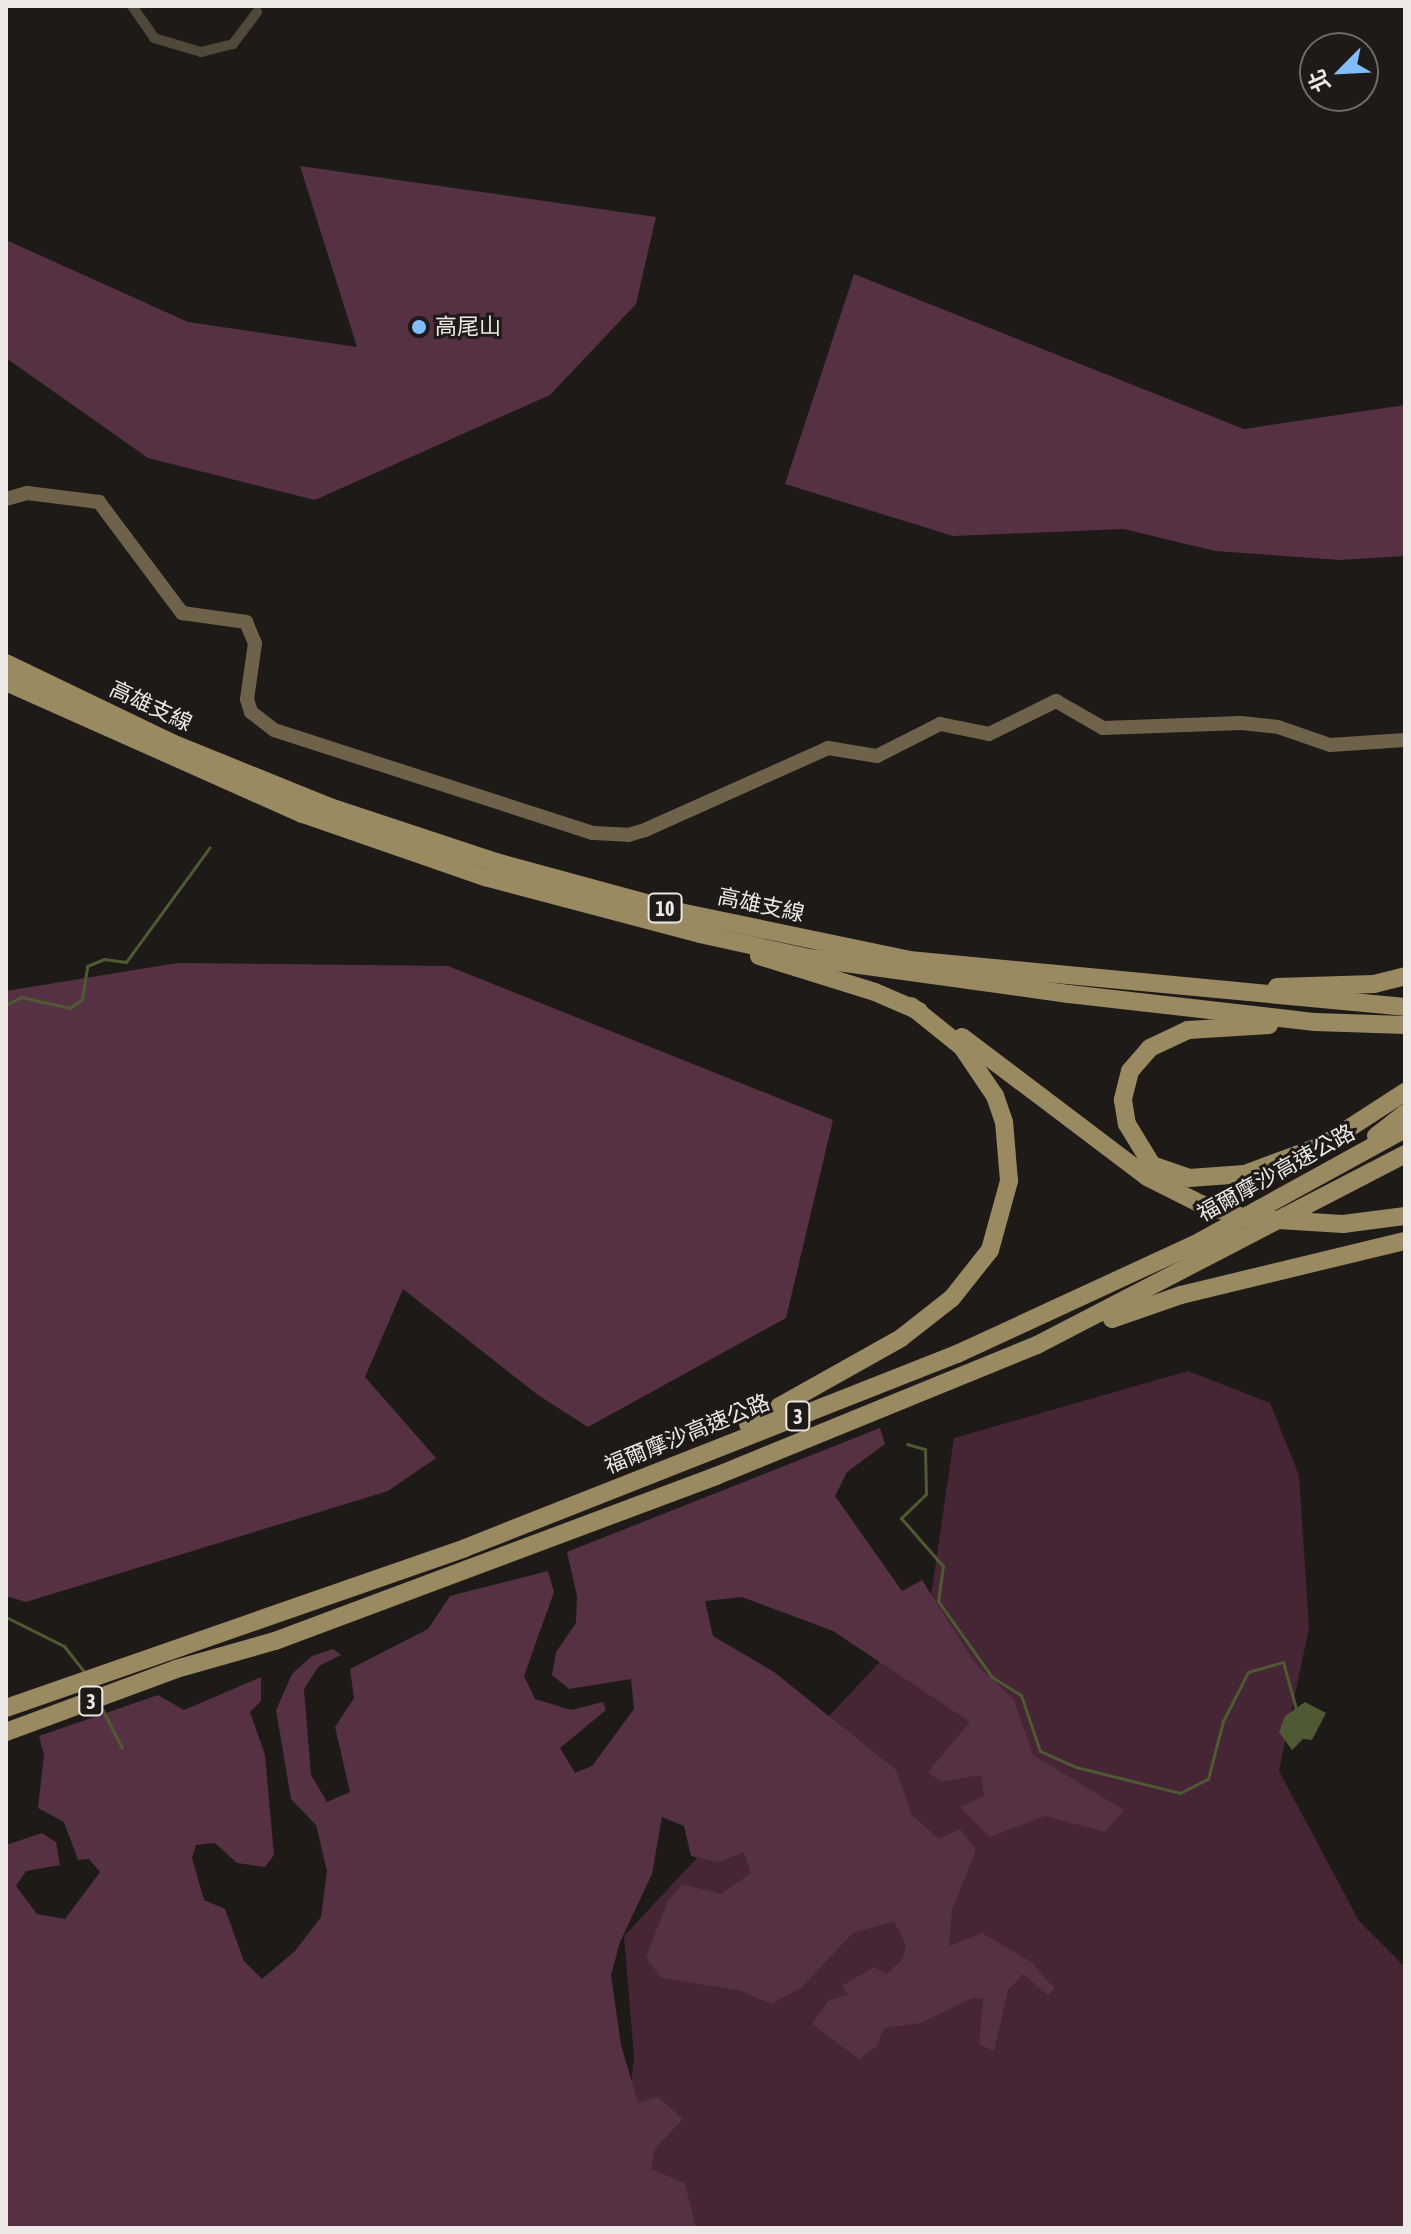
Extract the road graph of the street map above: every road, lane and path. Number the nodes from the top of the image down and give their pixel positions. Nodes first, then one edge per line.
1 (132, 6) edge
2 (257, 12) dead end
3 (6, 499) edge
4 (6, 663) edge
5 (6, 682) edge
6 (1405, 740) edge
7 (700, 934) junction
8 (1405, 976) edge
9 (1183, 989) junction
10 (911, 1006) junction
11 (1405, 1007) edge
12 (1361, 1014) junction
13 (1315, 1022) junction
14 (1405, 1025) edge
15 (1405, 1092) edge
16 (1405, 1113) edge
17 (1405, 1129) edge
18 (1405, 1154) edge
19 (1347, 1163) junction
20 (1405, 1216) edge
21 (1405, 1241) edge
22 (1037, 1345) junction
23 (706, 1452) junction
24 (6, 1708) edge
25 (6, 1732) edge

1 - 2 street
3 - 6 street
4 - 9 highway, 高雄支線 / 10
5 - 7 highway, 高雄支線 / 10
7 - 10 highway
7 - 13 highway, 高雄支線 / 10
8 - 9 highway
9 - 12 highway, 高雄支線 / 10
10 - 20 highway, bridge
10 - 23 highway
11 - 12 highway, 高雄支線 / 10
12 - 13 highway, 高雄支線 / 10
12 - 14 highway, 高雄支線 / 10
13 - 15 highway
16 - 19 highway
17 - 19 highway, 福爾摩沙高速公路 / 3
18 - 22 highway, 福爾摩沙高速公路 / 3
19 - 23 highway, 福爾摩沙高速公路 / 3
21 - 22 highway
22 - 25 highway, 福爾摩沙高速公路 / 3
23 - 24 highway, 福爾摩沙高速公路 / 3

